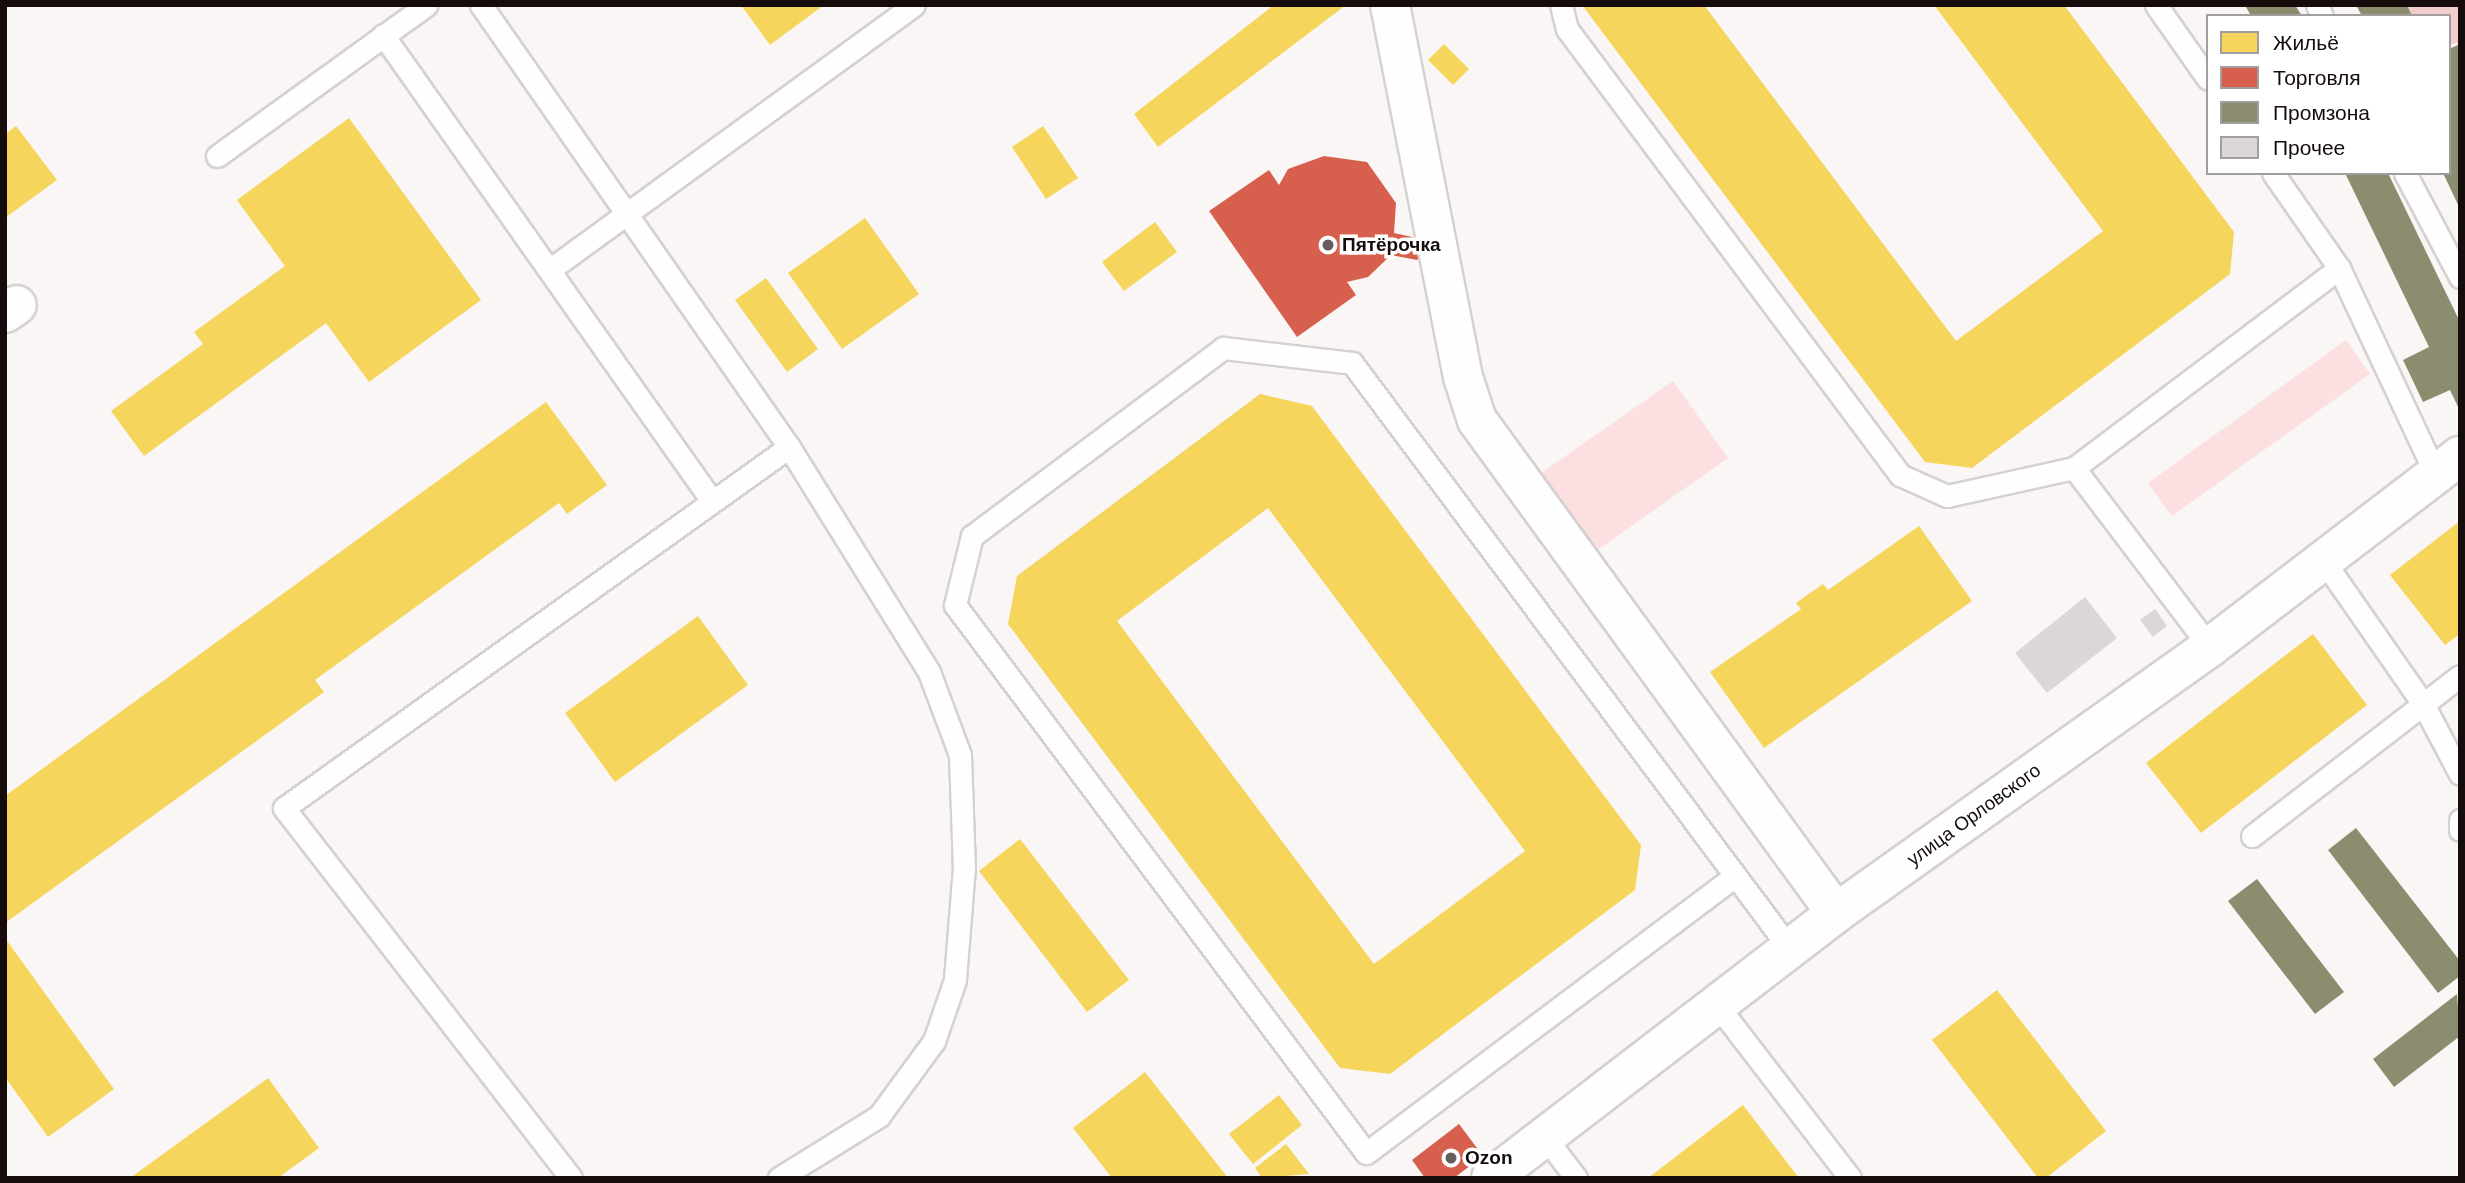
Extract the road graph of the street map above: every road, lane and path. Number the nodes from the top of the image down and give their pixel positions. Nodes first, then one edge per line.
1 (426, 5) edge
2 (481, 5) edge
3 (914, 5) edge
4 (1561, 5) edge
5 (2156, 5) edge
6 (1393, 6) edge
7 (383, 35) junction
8 (2206, 76) edge
9 (217, 156) dead end
10 (2274, 175) edge
11 (2405, 175) edge
12 (627, 215) junction
13 (552, 268) junction
14 (2339, 268) junction
15 (2460, 277) edge
16 (789, 447) junction
17 (2448, 464) edge
18 (2074, 468) junction
19 (712, 501) junction
20 (2323, 560) junction
21 (2210, 647) junction
22 (2460, 676) edge
23 (2423, 704) junction
24 (2460, 774) edge
25 (2460, 820) edge
26 (2460, 830) edge
27 (2252, 836) dead end
28 (1735, 876) junction
29 (1836, 913) junction
30 (1790, 948) junction
31 (1717, 1005) junction
32 (1545, 1136) junction
33 (571, 1178) edge
34 (779, 1178) edge
35 (1491, 1178) edge
36 (1576, 1178) edge
37 (1850, 1178) edge

1 - 7 lane
2 - 12 lane
3 - 12 lane
4 - 18 lane
5 - 8 lane
6 - 29 street
7 - 9 lane
7 - 13 lane
10 - 14 lane
11 - 15 lane
12 - 13 lane
12 - 16 lane
13 - 19 lane
14 - 17 lane
14 - 18 lane
16 - 19 lane
16 - 34 lane
17 - 20 street, улица Орловского
18 - 21 lane
19 - 33 lane
20 - 21 street, улица Орловского
20 - 23 lane
21 - 29 street, улица Орловского
22 - 23 lane
23 - 24 lane
23 - 27 lane
25 - 26 lane
28 - 28 lane
28 - 30 lane
29 - 30 street, улица Орловского
30 - 31 street, улица Орловского
31 - 32 street, улица Орловского
31 - 37 lane
32 - 35 street, улица Орловского
32 - 36 lane

